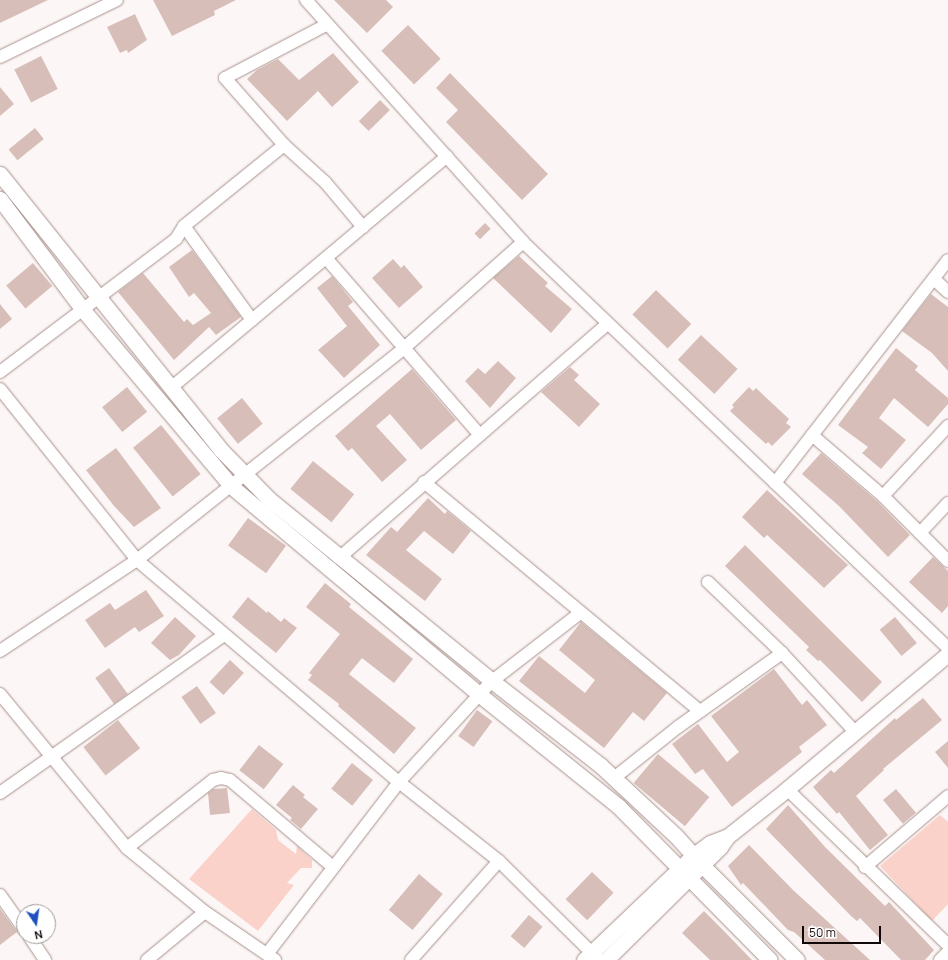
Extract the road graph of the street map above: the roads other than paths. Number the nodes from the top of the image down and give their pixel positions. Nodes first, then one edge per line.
1 (117, 0) edge
2 (306, 0) edge
3 (326, 25) junction
4 (0, 57) edge
5 (284, 145) junction
6 (447, 156) junction
7 (0, 174) edge
8 (0, 199) edge
9 (184, 226) junction
10 (363, 227) junction
11 (524, 242) junction
12 (326, 258) junction
13 (948, 260) edge
14 (934, 279) junction
15 (948, 292) edge
16 (100, 297) junction
17 (83, 310) junction
18 (252, 320) junction
19 (607, 324) junction
20 (403, 349) junction
21 (0, 372) edge
22 (172, 387) junction
23 (0, 389) edge
24 (947, 429) edge
25 (479, 434) junction
26 (812, 435) junction
27 (245, 474) junction
28 (424, 482) junction
29 (775, 483) junction
30 (231, 486) junction
31 (883, 496) junction
32 (948, 503) edge
33 (920, 533) junction
34 (339, 558) junction
35 (137, 560) junction
36 (948, 561) edge
37 (708, 582) dead end
38 (580, 613) junction
39 (224, 635) junction
40 (948, 648) edge
41 (0, 650) edge
42 (782, 653) junction
43 (948, 654) edge
44 (492, 681) junction
45 (0, 694) edge
46 (480, 695) junction
47 (700, 711) junction
48 (856, 733) junction
49 (52, 756) junction
50 (614, 778) junction
51 (399, 782) junction
52 (787, 789) junction
53 (0, 792) edge
54 (946, 800) edge
55 (127, 848) junction
56 (698, 860) junction
57 (499, 861) junction
58 (865, 866) junction
59 (333, 867) junction
60 (685, 874) junction
61 (0, 895) edge
62 (205, 912) junction
63 (16, 918) edge
64 (34, 944) edge
65 (948, 945) edge
66 (948, 952) edge
67 (271, 957) edge
68 (592, 958) edge
69 (45, 960) edge
70 (147, 960) edge
71 (411, 960) edge
72 (606, 960) edge
73 (770, 960) edge
74 (797, 960) edge
75 (940, 960) edge

1 - 4 street
2 - 3 street
3 - 5 street
3 - 6 street
5 - 9 street
5 - 10 street
6 - 10 street
6 - 11 street
7 - 16 street
8 - 17 street
9 - 16 street
9 - 18 street
10 - 12 street
11 - 19 street
11 - 20 street
12 - 18 street
12 - 20 street
13 - 14 street
14 - 15 street
14 - 26 street
16 - 17 street
16 - 22 street
17 - 21 street
17 - 30 street
18 - 22 street
19 - 25 street
19 - 29 street
20 - 25 street
20 - 27 street
22 - 27 street
23 - 35 street
24 - 31 street
25 - 28 street
26 - 29 street
26 - 31 street
27 - 30 street
27 - 34 street
28 - 34 street
28 - 38 street
29 - 40 street
30 - 35 street
30 - 46 street
31 - 33 street
32 - 33 street
33 - 36 street
34 - 44 street
35 - 39 street
35 - 41 street
37 - 42 street
38 - 44 street
38 - 47 street
39 - 49 street
39 - 51 street
42 - 47 street
42 - 48 street
43 - 48 street
44 - 46 street
44 - 50 street
45 - 49 street
46 - 51 street
46 - 60 street
47 - 50 street
48 - 52 street
49 - 53 street
49 - 55 street
50 - 56 street
51 - 57 street
51 - 59 street
52 - 56 street
52 - 58 street
54 - 58 street
55 - 59 street
55 - 62 street
56 - 60 street
56 - 74 street
57 - 68 street
57 - 71 street
58 - 65 street
59 - 67 street
60 - 68 street
60 - 72 street
60 - 73 street
61 - 63 street
62 - 67 street
62 - 70 street
64 - 69 street
66 - 75 street

